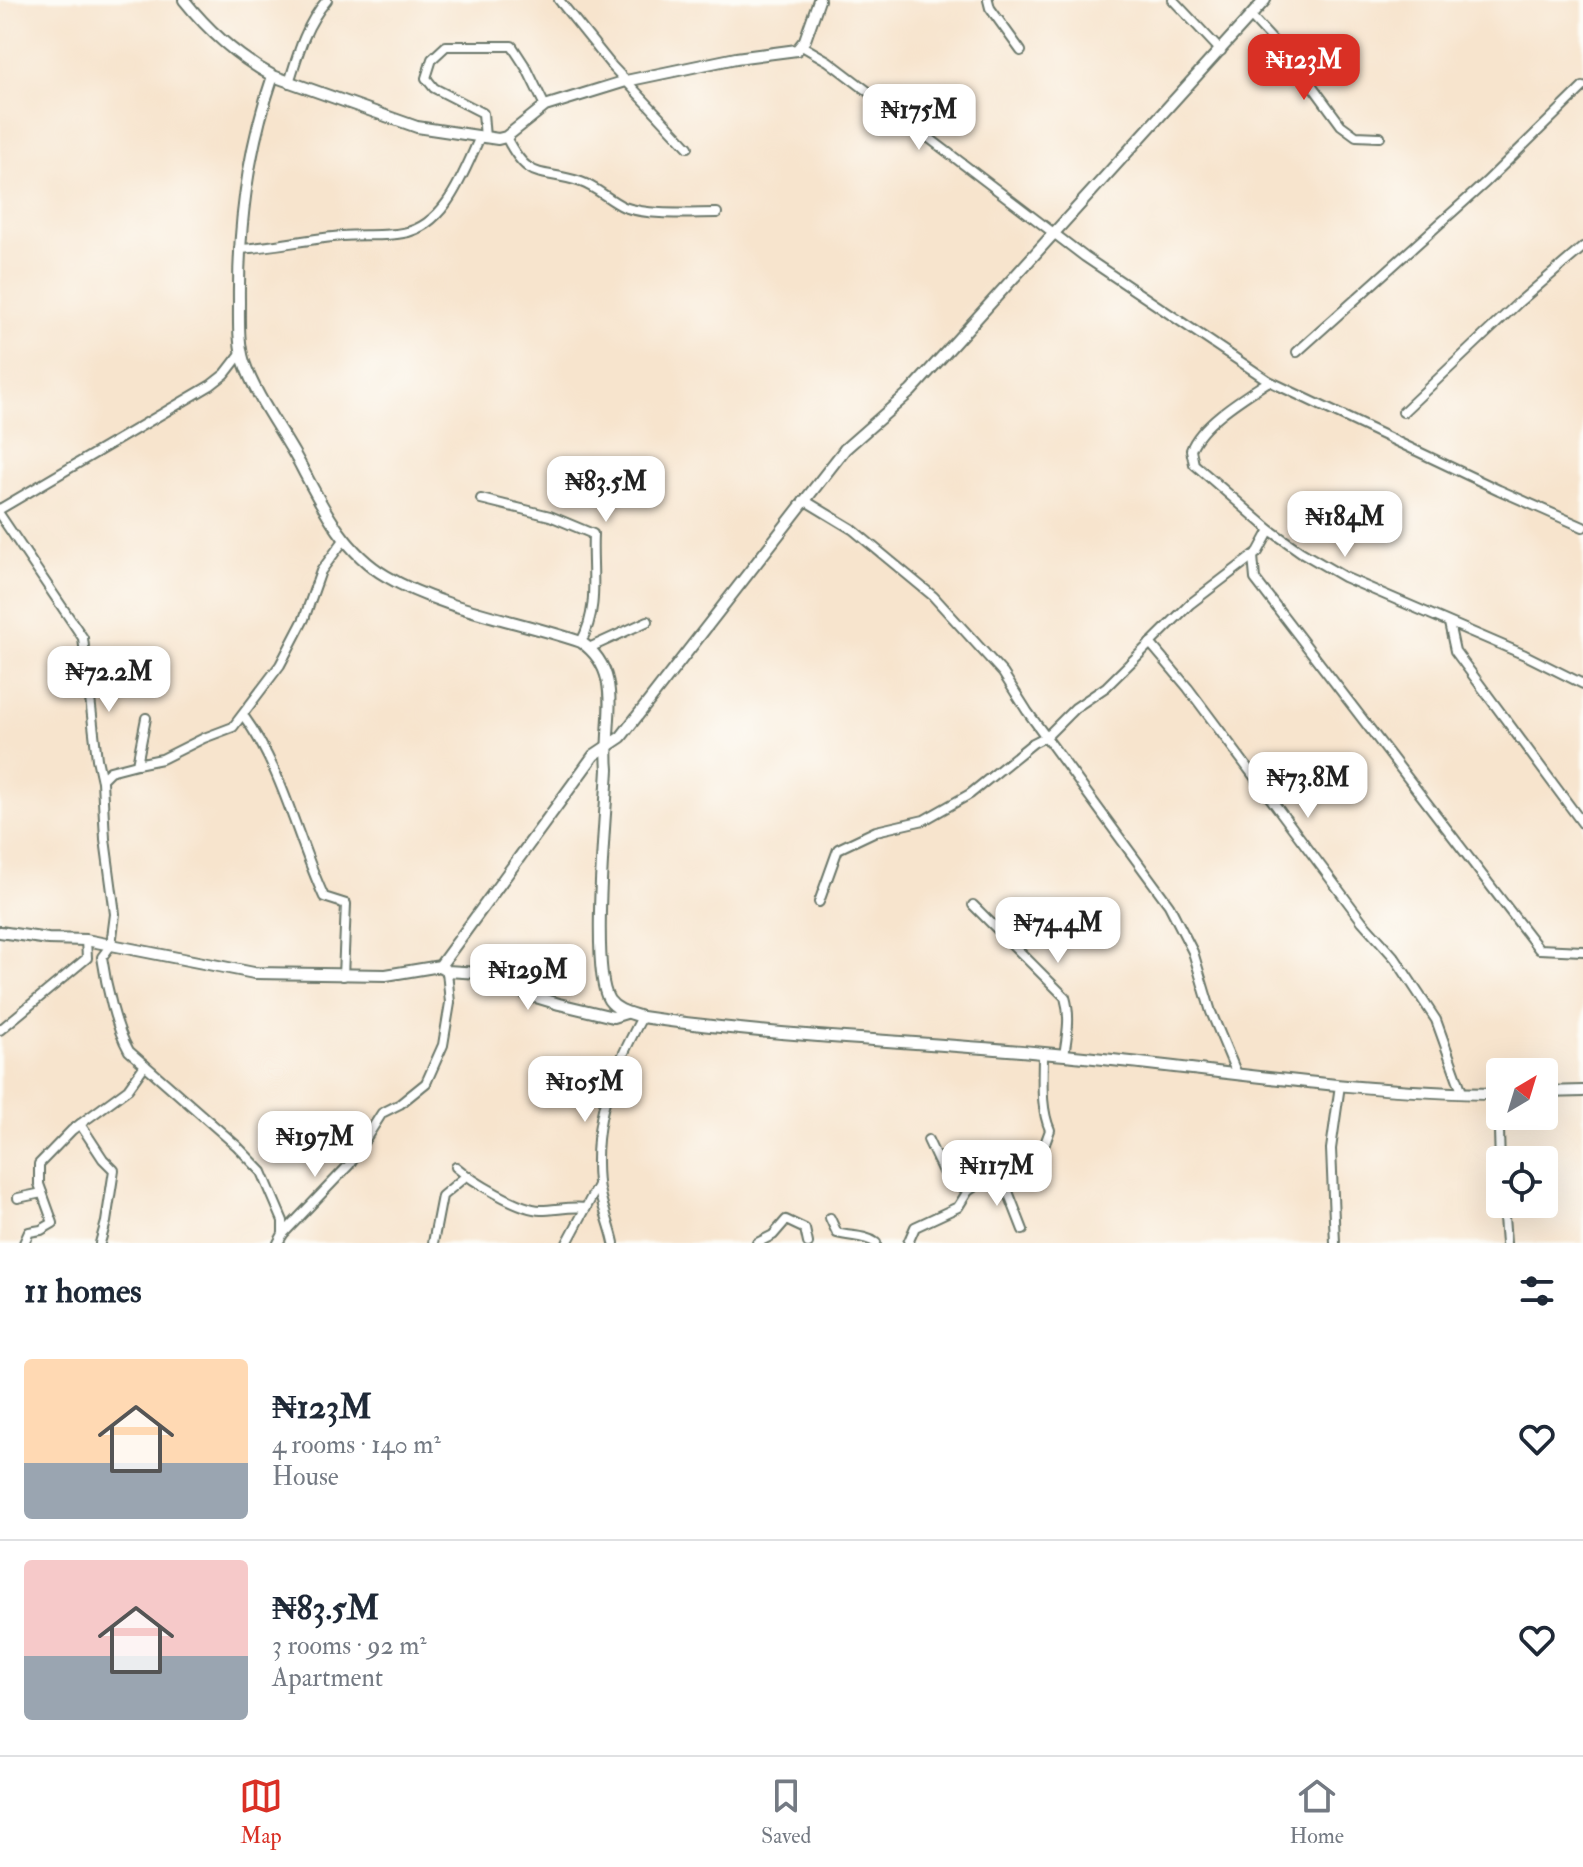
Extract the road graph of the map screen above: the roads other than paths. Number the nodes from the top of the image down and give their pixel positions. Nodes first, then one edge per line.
1 (184, 0) edge
2 (327, 0) edge
3 (559, 0) edge
4 (819, 0) edge
5 (988, 0) edge
6 (1173, 0) edge
7 (1265, 0) edge
8 (1251, 17) junction
9 (802, 46) junction
10 (1021, 51) dead end
11 (1221, 51) junction
12 (273, 76) junction
13 (626, 81) junction
14 (289, 83) junction
15 (1583, 87) edge
16 (545, 106) junction
17 (482, 137) junction
18 (506, 137) junction
19 (1380, 137) dead end
20 (688, 147) dead end
21 (717, 213) dead end
22 (1052, 233) junction
23 (1583, 247) edge
24 (239, 249) junction
25 (242, 352) junction
26 (1297, 352) dead end
27 (1269, 381) junction
28 (1403, 412) dead end
29 (481, 499) dead end
30 (804, 500) junction
31 (0, 512) edge
32 (1583, 527) edge
33 (1270, 530) junction
34 (344, 540) junction
35 (1253, 556) junction
36 (648, 621) dead end
37 (1449, 623) junction
38 (1150, 643) junction
39 (585, 645) junction
40 (1583, 684) edge
41 (243, 715) junction
42 (146, 718) dead end
43 (1047, 736) junction
44 (605, 746) junction
45 (137, 764) junction
46 (588, 764) junction
47 (608, 769) junction
48 (102, 779) junction
49 (1583, 824) edge
50 (819, 902) dead end
51 (973, 905) dead end
52 (0, 932) edge
53 (86, 940) junction
54 (111, 945) junction
55 (1583, 951) edge
56 (444, 969) junction
57 (343, 976) junction
58 (626, 1013) junction
59 (642, 1017) junction
60 (0, 1030) edge
61 (1043, 1054) junction
62 (1064, 1055) junction
63 (145, 1065) junction
64 (1237, 1074) junction
65 (1340, 1085) junction
66 (1583, 1091) edge
67 (1462, 1092) junction
68 (1558, 1092) edge
69 (1486, 1093) edge
70 (80, 1124) junction
71 (928, 1140) dead end
72 (1046, 1141) dead end
73 (1016, 1155) dead end
74 (456, 1167) dead end
75 (995, 1173) junction
76 (466, 1176) junction
77 (598, 1185) junction
78 (968, 1191) junction
79 (42, 1193) junction
80 (18, 1198) dead end
81 (586, 1208) junction
82 (830, 1218) dead end
83 (1504, 1218) edge
84 (1023, 1230) dead end
85 (283, 1234) junction
86 (24, 1243) edge
87 (100, 1243) edge
88 (278, 1243) edge
89 (433, 1243) edge
90 (567, 1243) edge
91 (614, 1243) edge
92 (757, 1243) edge
93 (808, 1243) edge
94 (876, 1243) edge
95 (908, 1243) edge
96 (1335, 1243) edge
97 (1506, 1243) edge

1 - 12 street
2 - 14 street
3 - 13 street
4 - 9 street
5 - 10 street
6 - 11 street
7 - 8 street
8 - 11 street
8 - 19 street
9 - 13 street
9 - 22 street
11 - 22 street
12 - 14 street
12 - 24 street
13 - 16 street
13 - 20 street
14 - 17 street
15 - 26 street
16 - 17 street
16 - 18 street
17 - 18 street
17 - 24 street
18 - 21 street
22 - 27 street
22 - 30 street
23 - 28 street
24 - 25 street
25 - 31 street
25 - 34 street
27 - 32 street
27 - 33 street
29 - 39 street
30 - 43 street
30 - 44 street
31 - 48 street
33 - 35 street
33 - 37 street
34 - 39 street
34 - 41 street
35 - 38 street
35 - 55 street
36 - 39 street
37 - 40 street
37 - 49 street
38 - 43 street
38 - 67 street
39 - 44 street
41 - 45 street
41 - 57 street
42 - 45 street
43 - 50 street
43 - 64 street
44 - 46 street
44 - 47 street
45 - 48 street
46 - 47 street
46 - 56 street
47 - 58 street
48 - 54 street
51 - 62 street
52 - 53 street
53 - 54 street
53 - 60 street
54 - 57 street
54 - 63 street
56 - 57 street
56 - 58 street
56 - 85 street
58 - 59 street
59 - 61 street
59 - 77 street
61 - 62 street
61 - 72 street
62 - 64 street
63 - 70 street
63 - 85 street
64 - 65 street
65 - 67 street
65 - 96 street
66 - 68 street
67 - 69 street
70 - 79 street
70 - 87 street
71 - 78 street
73 - 75 street
74 - 76 street
75 - 78 street
75 - 84 street
76 - 81 street
76 - 89 street
77 - 81 street
77 - 91 street
78 - 95 street
79 - 80 street
79 - 86 street
81 - 90 street
82 - 94 street
83 - 97 street
85 - 88 street
92 - 93 street

